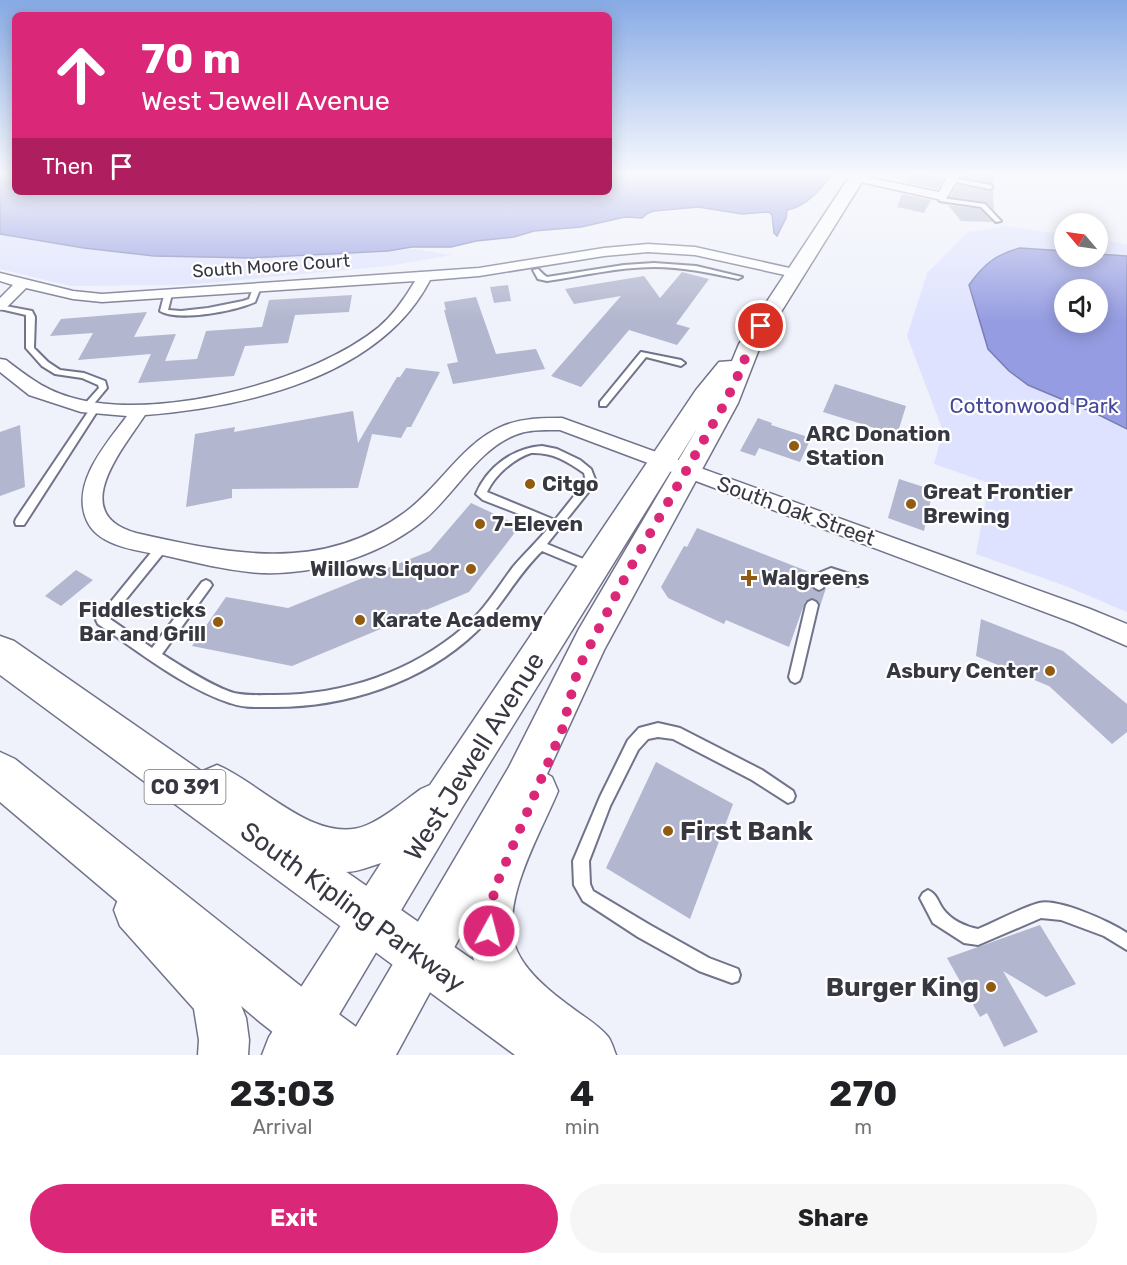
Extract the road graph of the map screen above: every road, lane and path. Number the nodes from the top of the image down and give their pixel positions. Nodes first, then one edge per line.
1 (826, 223) edge
2 (676, 249) junction
3 (674, 266) junction
4 (536, 270) dead end
5 (794, 273) junction
6 (425, 274) junction
7 (0, 277) edge
8 (738, 277) dead end
9 (22, 284) junction
10 (257, 287) junction
11 (168, 294) junction
12 (0, 306) edge
13 (681, 363) dead end
14 (0, 364) edge
15 (603, 404) dead end
16 (90, 407) junction
17 (140, 410) junction
18 (676, 466) junction
19 (20, 522) dead end
20 (557, 525) junction
21 (540, 546) junction
22 (162, 547) junction
23 (594, 568) junction
24 (858, 580) dead end
25 (206, 585) dead end
26 (819, 585) dead end
27 (812, 605) dead end
28 (1127, 635) edge
29 (0, 653) edge
30 (154, 655) junction
31 (578, 669) junction
32 (795, 677) dead end
33 (114, 736) junction
34 (0, 774) edge
35 (449, 792) junction
36 (788, 795) dead end
37 (51, 817) junction
38 (928, 898) dead end
39 (371, 921) junction
40 (1127, 942) edge
41 (423, 958) junction
42 (732, 975) dead end
43 (313, 1045) edge
44 (223, 1055) edge
45 (368, 1055) edge
46 (561, 1055) edge
47 (591, 1055) edge

1 - 5 main road, West Jewell Avenue
2 - 3 lane
2 - 5 street, South Moore Court
2 - 6 street, South Moore Court
3 - 4 lane
3 - 8 lane
5 - 18 main road, West Jewell Avenue
6 - 10 street, South Moore Court
6 - 17 street
7 - 9 street, South Moore Court
9 - 11 street, South Moore Court
9 - 12 street
10 - 11 street, South Moore Court
10 - 11 lane
12 - 16 lane
13 - 15 lane
14 - 16 street
16 - 17 street
16 - 19 lane
17 - 22 street, South Oak Street
18 - 22 street, South Oak Street
18 - 23 main road, West Jewell Avenue
18 - 28 street, South Oak Street
18 - 31 main road, West Jewell Avenue
20 - 20 lane
20 - 21 lane
21 - 23 lane
21 - 30 lane
22 - 30 lane
23 - 35 main road, West Jewell Avenue
24 - 26 lane
25 - 30 lane
27 - 32 lane
29 - 33 main road, South Kipling Parkway / CO 391
31 - 41 main road, West Jewell Avenue
31 - 47 main road
33 - 35 main road
33 - 39 main road, South Kipling Parkway / CO 391
34 - 37 main road
35 - 39 main road, West Jewell Avenue
36 - 42 lane
37 - 43 main road
37 - 44 main road
38 - 40 lane
39 - 41 main road, South Kipling Parkway / CO 391
39 - 43 main road, West Jewell Avenue
41 - 45 main road, West Jewell Avenue
41 - 46 main road, South Kipling Parkway / CO 391

